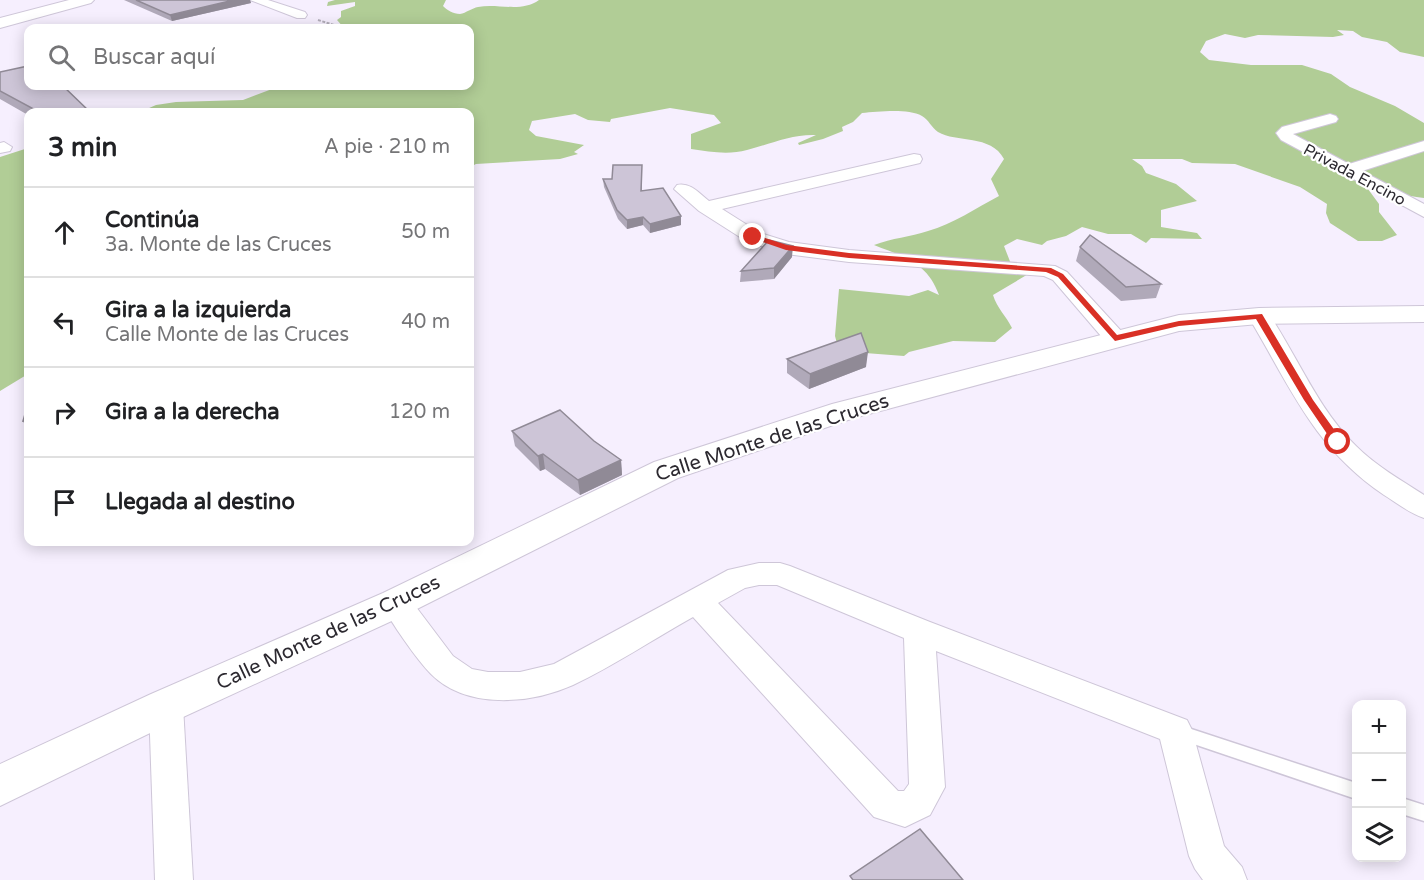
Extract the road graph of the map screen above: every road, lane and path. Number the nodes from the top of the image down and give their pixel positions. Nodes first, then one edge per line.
1 (86, 0) edge
2 (256, 0) edge
3 (301, 15) dead end
4 (0, 23) edge
5 (1330, 119) dead end
6 (1424, 146) edge
7 (914, 159) dead end
8 (1347, 170) junction
9 (683, 189) dead end
10 (706, 207) junction
11 (1424, 211) edge
12 (1424, 314) edge
13 (1259, 316) junction
14 (1115, 338) junction
15 (1424, 508) edge
16 (697, 601) junction
17 (396, 603) junction
18 (919, 631) junction
19 (166, 706) junction
20 (1175, 730) junction
21 (0, 786) edge
22 (1352, 790) edge
23 (1406, 808) edge
24 (1424, 813) edge
25 (174, 880) edge
26 (1228, 880) edge

1 - 4 street
2 - 3 street
5 - 8 street, Privada Encino
6 - 8 street
7 - 10 street
8 - 11 street, Privada Encino
9 - 10 street
10 - 14 street
12 - 13 street, Calle Monte de las Cruces
13 - 14 street, Calle Monte de las Cruces
13 - 15 street
14 - 17 street, Calle Monte de las Cruces
16 - 17 street
16 - 18 street
16 - 18 street
17 - 19 street, Calle Monte de las Cruces
18 - 20 street
19 - 21 street, Calle Monte de las Cruces
19 - 25 street
20 - 22 lane
20 - 26 street
23 - 24 lane

